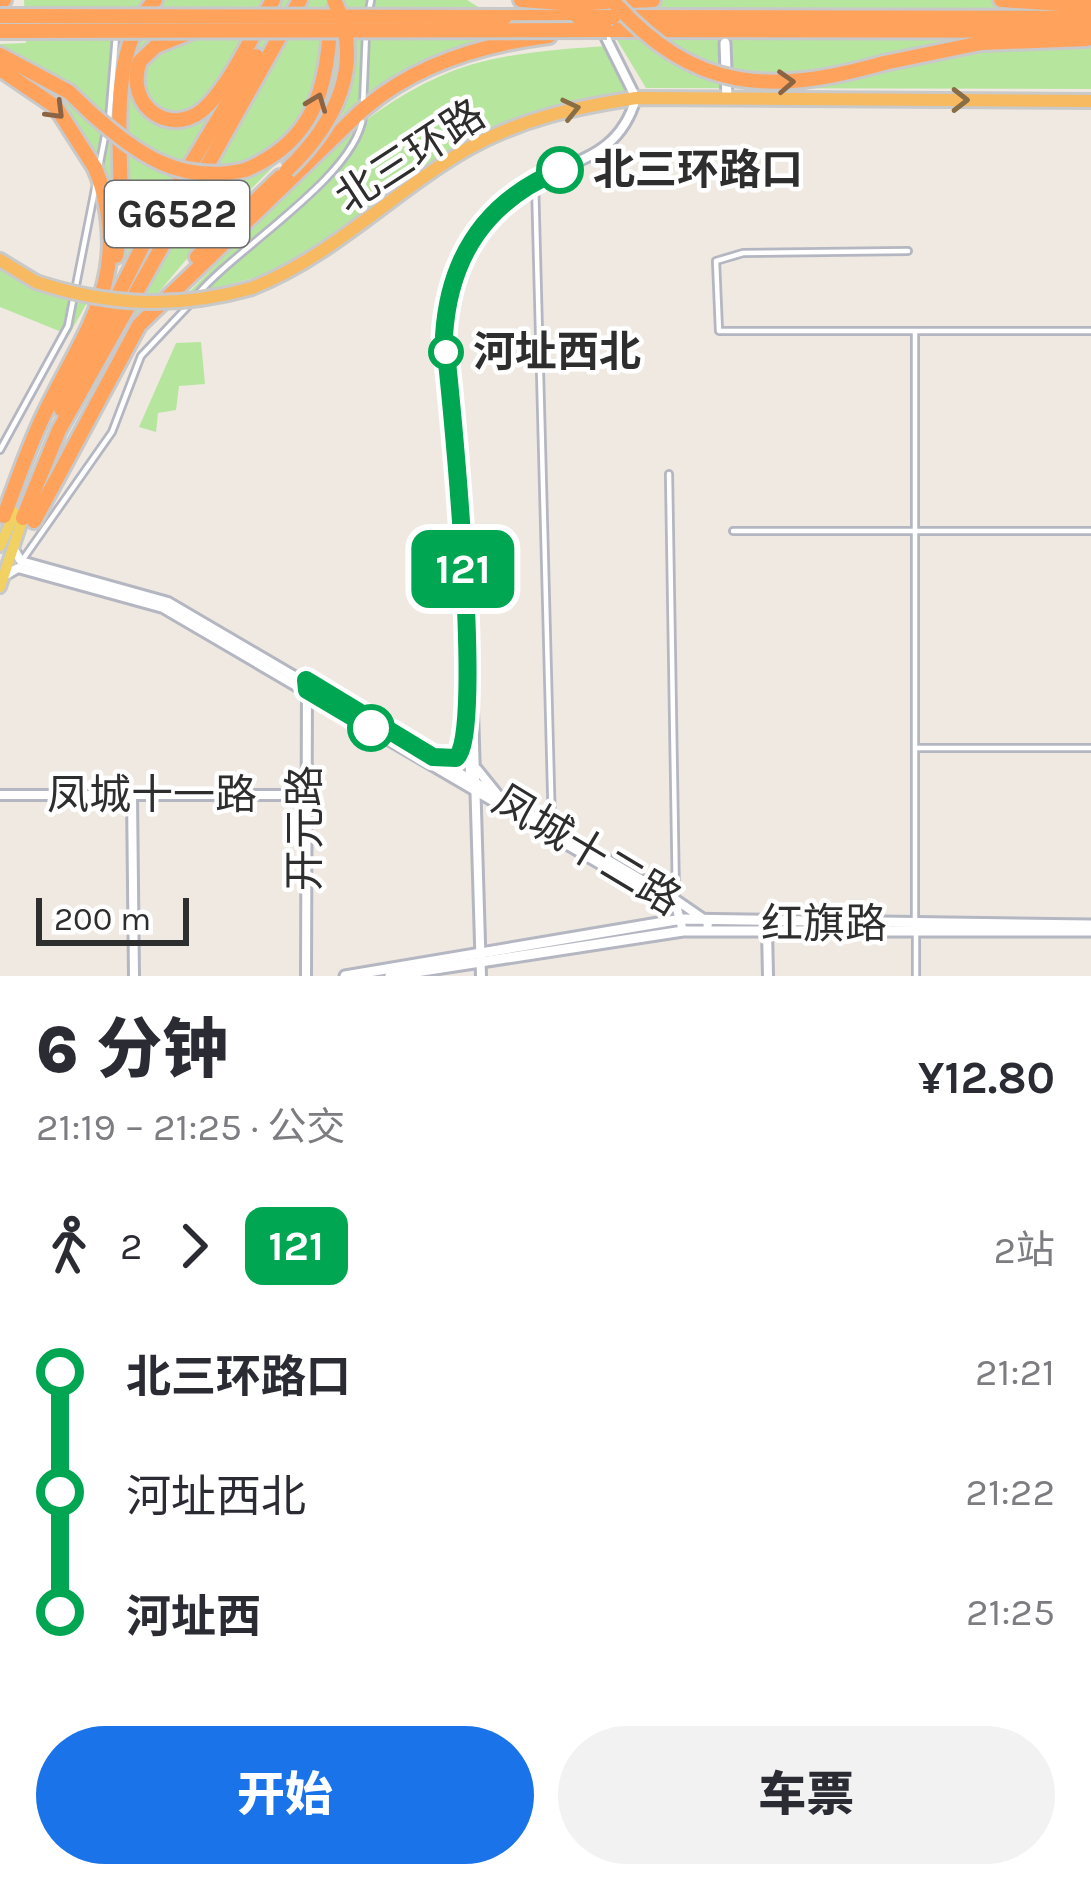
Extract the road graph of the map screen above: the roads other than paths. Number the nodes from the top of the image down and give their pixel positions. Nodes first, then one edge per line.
1 (155, 0) edge
2 (273, 0) edge
3 (291, 0) edge
4 (300, 0) edge
5 (333, 0) edge
6 (371, 0) edge
7 (521, 0) edge
8 (653, 0) edge
9 (1001, 0) edge
10 (582, 1) edge
11 (134, 4) dead end
12 (1091, 6) edge
13 (609, 12) edge
14 (0, 16) edge
15 (1091, 18) edge
16 (0, 31) edge
17 (196, 31) junction
18 (1091, 35) edge
19 (724, 43) dead end
20 (0, 55) edge
21 (0, 69) edge
22 (636, 98) junction
23 (727, 99) junction
24 (1091, 101) edge
25 (535, 181) junction
26 (908, 251) dead end
27 (0, 260) edge
28 (109, 277) junction
29 (139, 325) junction
30 (1091, 331) edge
31 (915, 332) junction
32 (0, 450) edge
33 (669, 474) dead end
34 (13, 520) edge
35 (733, 531) dead end
36 (916, 531) junction
37 (1091, 531) edge
38 (0, 546) edge
39 (17, 555) junction
40 (5, 578) edge
41 (469, 660) junction
42 (306, 685) junction
43 (468, 742) junction
44 (917, 748) junction
45 (1091, 748) edge
46 (433, 757) junction
47 (475, 767) junction
48 (474, 785) junction
49 (132, 795) junction
50 (304, 795) junction
51 (0, 796) edge
52 (499, 796) junction
53 (552, 830) junction
54 (680, 915) junction
55 (707, 927) junction
56 (767, 927) junction
57 (915, 928) junction
58 (1091, 928) edge
59 (480, 959) junction
60 (134, 976) edge
61 (306, 976) edge
62 (345, 976) edge
63 (389, 976) edge
64 (481, 976) edge
65 (768, 976) edge
66 (916, 976) edge

1 - 28 highway
2 - 17 highway
3 - 34 highway, G6522
4 - 34 highway, G6522
20 -> 5 highway, bridge
5 - 29 highway, bridge
6 - 39 street
7 - 10 highway
8 - 13 highway
9 - 12 highway
10 - 13 highway, bridge
10 - 22 street
11 - 32 street
13 - 14 highway, bridge
13 - 15 highway
13 - 17 highway, bridge
13 - 18 highway
13 -> 18 highway, bridge
13 - 29 highway, bridge
16 - 17 highway, bridge
19 - 23 main road
21 -> 28 highway
22 - 23 highway, 北三环路
22 - 25 street
27 -> 22 highway, 北三环路, bridge
23 -> 24 highway, 北三环路
25 - 41 street
25 - 53 street
26 - 31 street
28 - 34 highway
29 - 34 highway
30 - 31 street
31 - 36 street
33 - 54 street
34 - 38 main road
34 - 39 main road
35 - 36 street
36 - 37 street
36 - 44 street
39 - 40 main road
39 - 42 street, 凤城十二路
40 - 42 street, 凤城十二路
41 - 43 street
41 - 47 street
42 - 46 street, 凤城十二路
42 - 48 street, 凤城十二路
42 - 50 street, 开元路
43 - 46 street
43 - 48 street
44 - 45 street
44 - 57 street
46 - 48 street, 凤城十二路
47 - 48 street
47 - 52 street
48 - 52 street, 凤城十二路
48 - 53 street, 凤城十二路
48 - 59 street
49 - 50 street, 凤城十一路
49 - 51 street, 凤城十一路
49 - 60 street
50 - 61 street, 开元路
52 - 53 street, 凤城十二路
53 - 54 street, 凤城十二路
54 - 55 main road, 红旗路
54 - 55 street, 凤城十二路
54 - 59 main road, 红旗路
55 - 56 main road, 红旗路
56 - 57 main road, 红旗路
56 - 65 street
57 - 58 main road, 红旗路
57 - 66 street
59 - 62 main road, 红旗路
59 - 63 main road, 红旗路
59 - 64 street

